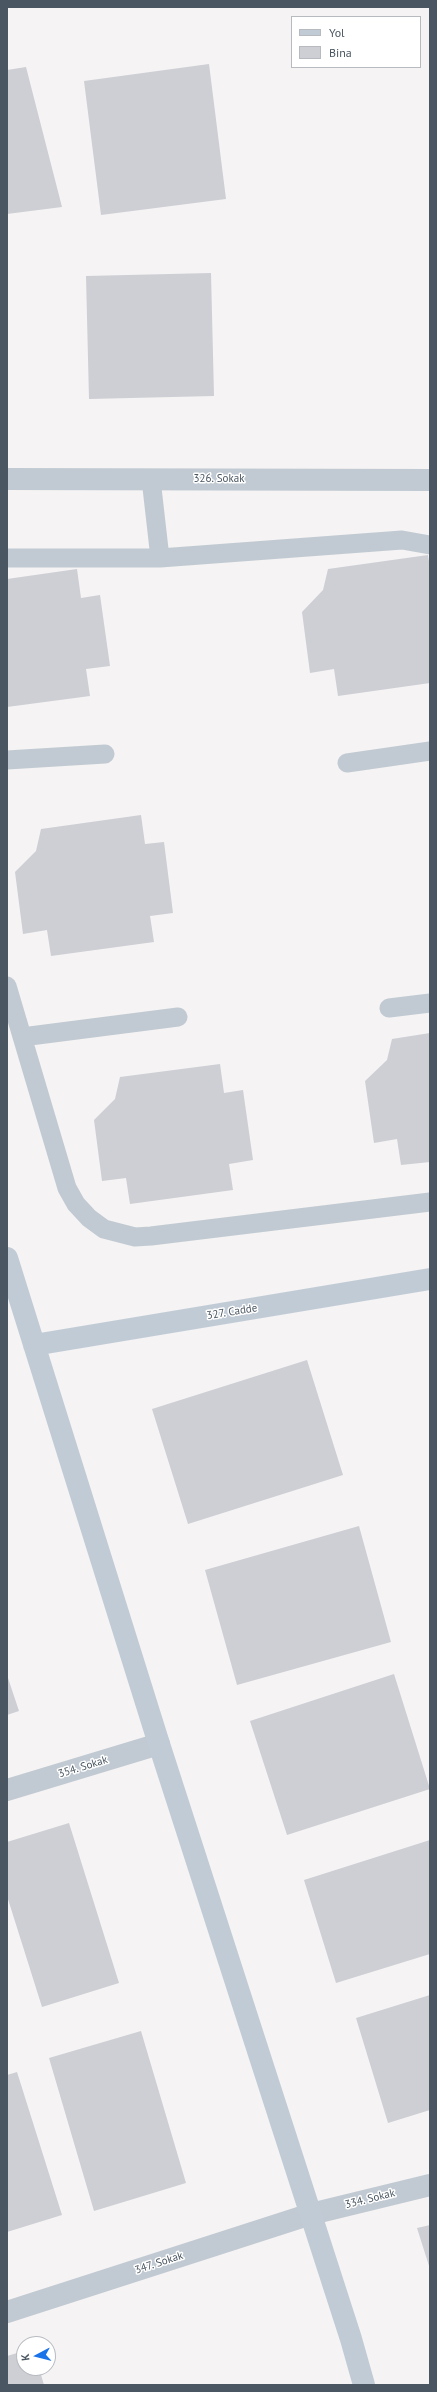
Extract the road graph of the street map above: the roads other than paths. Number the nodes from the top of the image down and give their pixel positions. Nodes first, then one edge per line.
1 (7, 479) edge
2 (150, 479) junction
3 (430, 480) edge
4 (430, 545) edge
5 (7, 558) edge
6 (160, 558) junction
7 (430, 751) edge
8 (105, 754) dead end
9 (7, 760) edge
10 (347, 763) dead end
11 (7, 986) edge
12 (430, 1003) edge
13 (388, 1008) dead end
14 (178, 1017) dead end
15 (22, 1037) junction
16 (430, 1202) edge
17 (7, 1258) edge
18 (430, 1279) edge
19 (34, 1345) junction
20 (159, 1744) junction
21 (7, 1790) edge
22 (430, 2185) edge
23 (311, 2214) junction
24 (7, 2312) edge
25 (364, 2385) edge

1 - 2 street, 326. Sokak
2 - 3 street, 326. Sokak
2 - 6 lane
4 - 6 lane
5 - 6 lane
7 - 10 lane
8 - 9 lane
11 - 15 lane
12 - 13 lane
14 - 15 lane
15 - 16 lane
17 - 19 street
18 - 19 street, 327. Cadde
19 - 20 street
20 - 21 street, 354. Sokak
20 - 23 street
22 - 23 street, 334. Sokak
23 - 24 street, 347. Sokak
23 - 25 street

